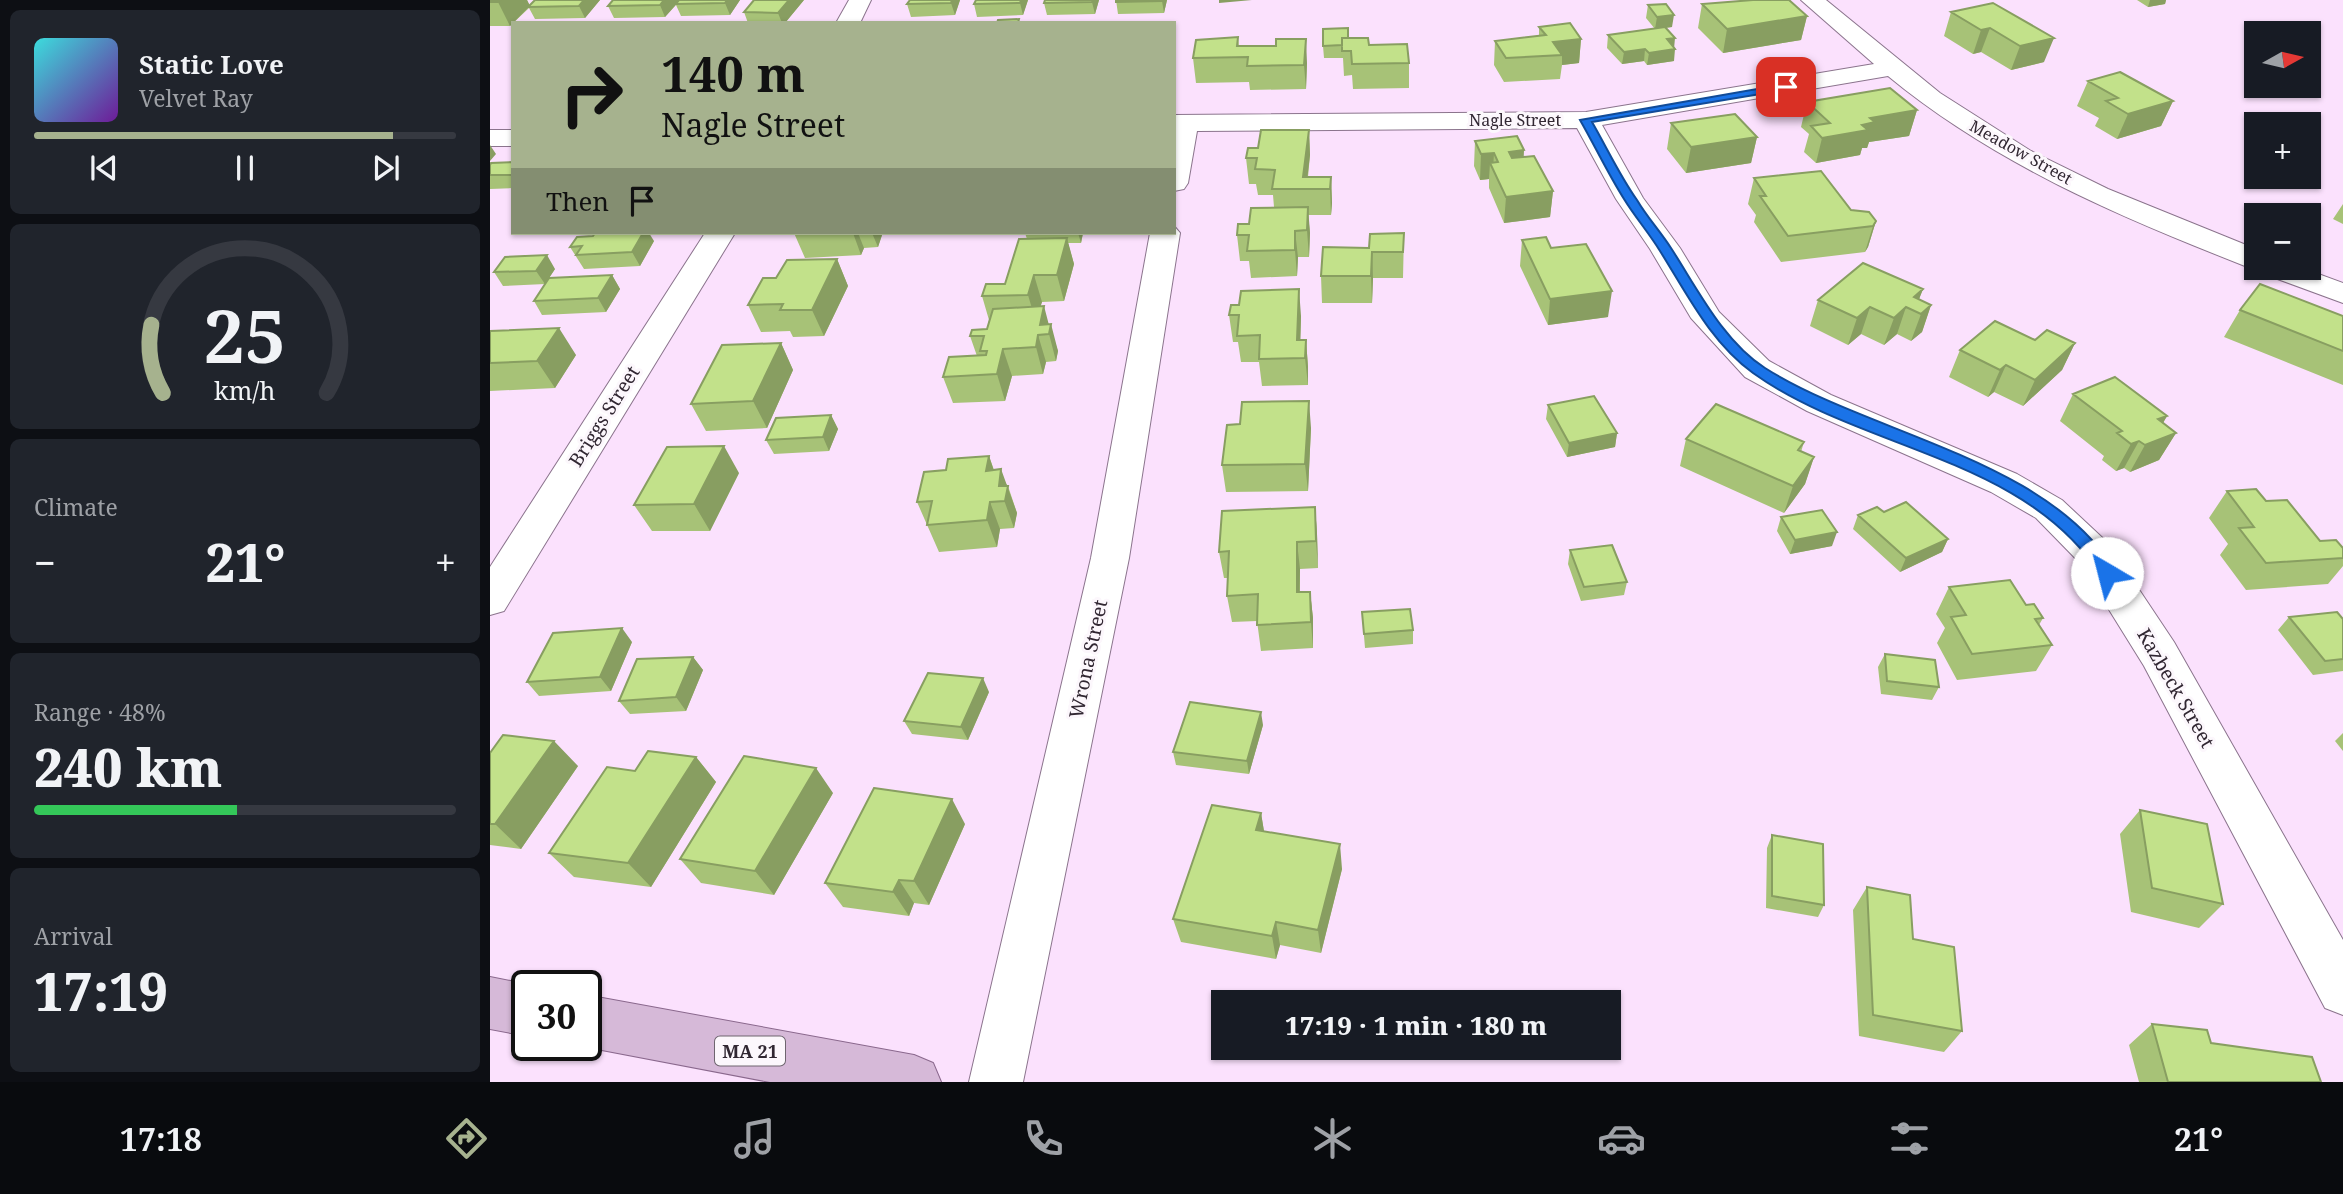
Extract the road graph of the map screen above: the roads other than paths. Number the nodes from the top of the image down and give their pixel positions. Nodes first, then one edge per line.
1 (860, 0) edge
2 (1812, 0) edge
3 (849, 21) edge
4 (1893, 68) junction
5 (1586, 120) junction
6 (1180, 123) edge
7 (490, 138) edge
8 (511, 138) edge
9 (1176, 163) edge
10 (719, 235) edge
11 (1165, 235) edge
12 (2244, 255) edge
13 (2306, 280) edge
14 (2343, 294) edge
15 (490, 600) edge
16 (2343, 990) edge
17 (490, 1003) edge
18 (511, 1007) edge
19 (602, 1024) edge
20 (914, 1082) edge
21 (996, 1082) edge

1 - 3 street
2 - 4 street, Meadow Street
4 - 5 street, Nagle Street
4 - 12 street, Meadow Street
5 - 6 street, Nagle Street
5 - 16 street, Kazbeck Street
6 - 9 street
7 - 8 street
10 - 15 street, Briggs Street
11 - 21 street, Wrona Street
13 - 14 street
17 - 18 main road
19 - 20 main road, MA 21

